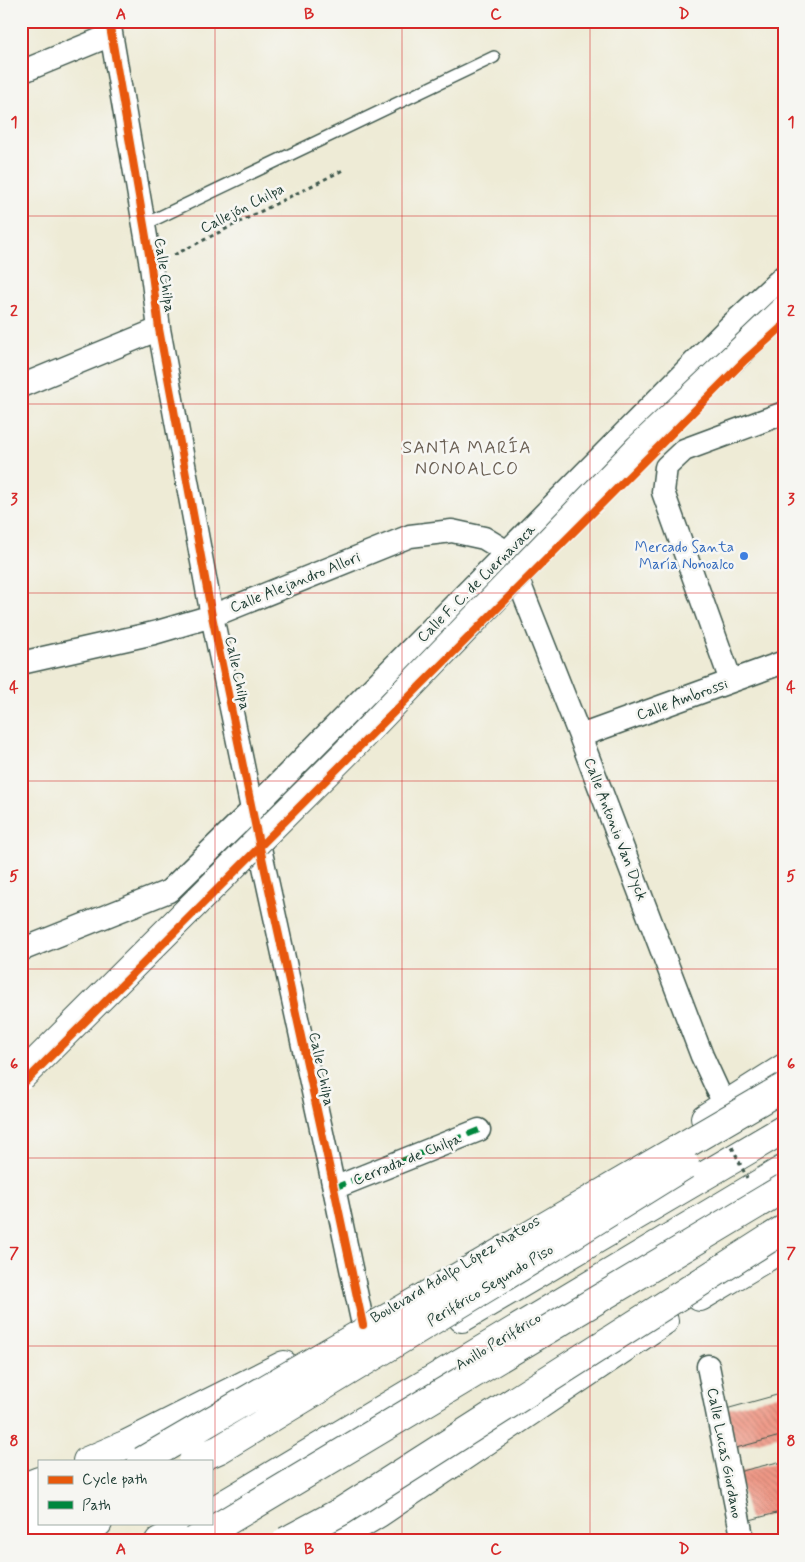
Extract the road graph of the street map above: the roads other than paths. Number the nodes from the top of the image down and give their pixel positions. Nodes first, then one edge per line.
1 (110, 28) edge
2 (494, 57) dead end
3 (21, 72) edge
4 (143, 225) junction
5 (784, 276) edge
6 (784, 310) edge
7 (158, 328) junction
8 (21, 386) edge
9 (784, 413) edge
10 (507, 552) junction
11 (212, 616) junction
12 (784, 662) edge
13 (21, 663) edge
14 (731, 681) junction
15 (580, 736) junction
16 (252, 810) junction
17 (21, 950) edge
18 (784, 1068) edge
19 (21, 1078) edge
20 (784, 1087) edge
21 (714, 1100) junction
22 (784, 1104) edge
23 (784, 1129) edge
24 (479, 1130) dead end
25 (784, 1169) edge
26 (334, 1188) junction
27 (784, 1188) edge
28 (784, 1229) edge
29 (784, 1247) edge
30 (363, 1325) junction
31 (708, 1366) dead end
32 (89, 1460) edge
33 (144, 1460) edge
34 (195, 1460) edge
35 (212, 1464) edge
36 (38, 1481) edge
37 (21, 1488) edge
38 (38, 1502) edge
39 (21, 1509) edge
40 (212, 1511) edge
41 (53, 1524) edge
42 (96, 1524) edge
43 (191, 1524) edge
44 (21, 1539) edge
45 (59, 1541) edge
46 (159, 1541) edge
47 (194, 1541) edge
48 (286, 1541) edge
49 (332, 1541) edge
50 (743, 1541) edge

1 - 3 street
1 - 4 street, Calle Chilpa
2 - 4 lane
4 - 7 street, Calle Chilpa
5 - 10 street, Calle F. C. de Cuernavaca
6 - 19 main road, bridge
7 - 8 street
7 - 11 street, Calle Chilpa
9 - 14 street
10 - 11 street, Calle Alejandro Allori
10 - 15 street, Calle Antonio Van Dyck
10 - 16 street, Calle F. C. de Cuernavaca
11 - 13 street, Calle Alejandro Allori
11 - 16 street, Calle Chilpa
12 - 14 street, Calle Ambrossi
14 - 15 street, Calle Ambrossi
15 - 21 street, Calle Antonio Van Dyck
16 - 17 street, Calle F. C. de Cuernavaca
16 - 26 street, Calle Chilpa
18 - 21 main road, Boulevard Adolfo López Mateos
20 - 33 main road, bridge
21 - 30 main road, Boulevard Adolfo López Mateos
22 - 34 main road, Periférico Segundo Piso, bridge
23 - 35 main road
24 - 26 street, Cerrada de Chilpa
25 - 40 main road, Anillo Periférico
26 - 30 street, Calle Chilpa
27 - 47 main road, bridge
28 - 48 main road, bridge
29 - 49 main road
30 - 32 main road, Boulevard Adolfo López Mateos
31 - 50 street, Calle Lucas Giordano
36 - 37 main road
38 - 39 main road
41 - 44 main road
42 - 45 main road
43 - 46 main road

